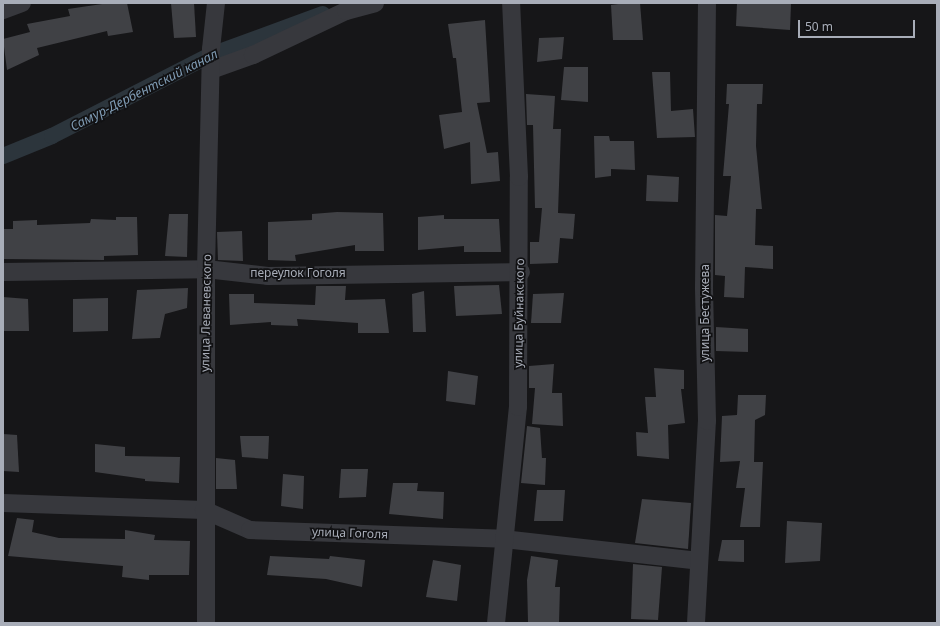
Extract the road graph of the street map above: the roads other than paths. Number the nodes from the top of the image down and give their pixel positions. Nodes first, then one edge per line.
1 (22, 3) edge
2 (216, 3) edge
3 (375, 3) edge
4 (511, 3) edge
5 (707, 3) edge
6 (3, 10) edge
7 (211, 60) junction
8 (206, 269) junction
9 (3, 272) edge
10 (520, 272) junction
11 (3, 503) edge
12 (204, 510) junction
13 (504, 539) junction
14 (699, 561) junction
15 (206, 623) edge
16 (496, 623) edge
17 (696, 623) edge

1 - 6 street
2 - 7 street, улица Леваневского
3 - 7 street
4 - 10 street, улица Буйнакского
5 - 14 street, улица Бестужева
7 - 8 street, улица Леваневского
8 - 9 street, переулок Гоголя
8 - 10 street, переулок Гоголя
8 - 12 street, улица Леваневского
10 - 13 street, улица Буйнакского
11 - 12 street, улица Гоголя
12 - 13 street, улица Гоголя
12 - 15 street, улица Леваневского
13 - 14 street, улица Гоголя
13 - 16 street, улица Буйнакского
14 - 17 street, улица Бестужева

